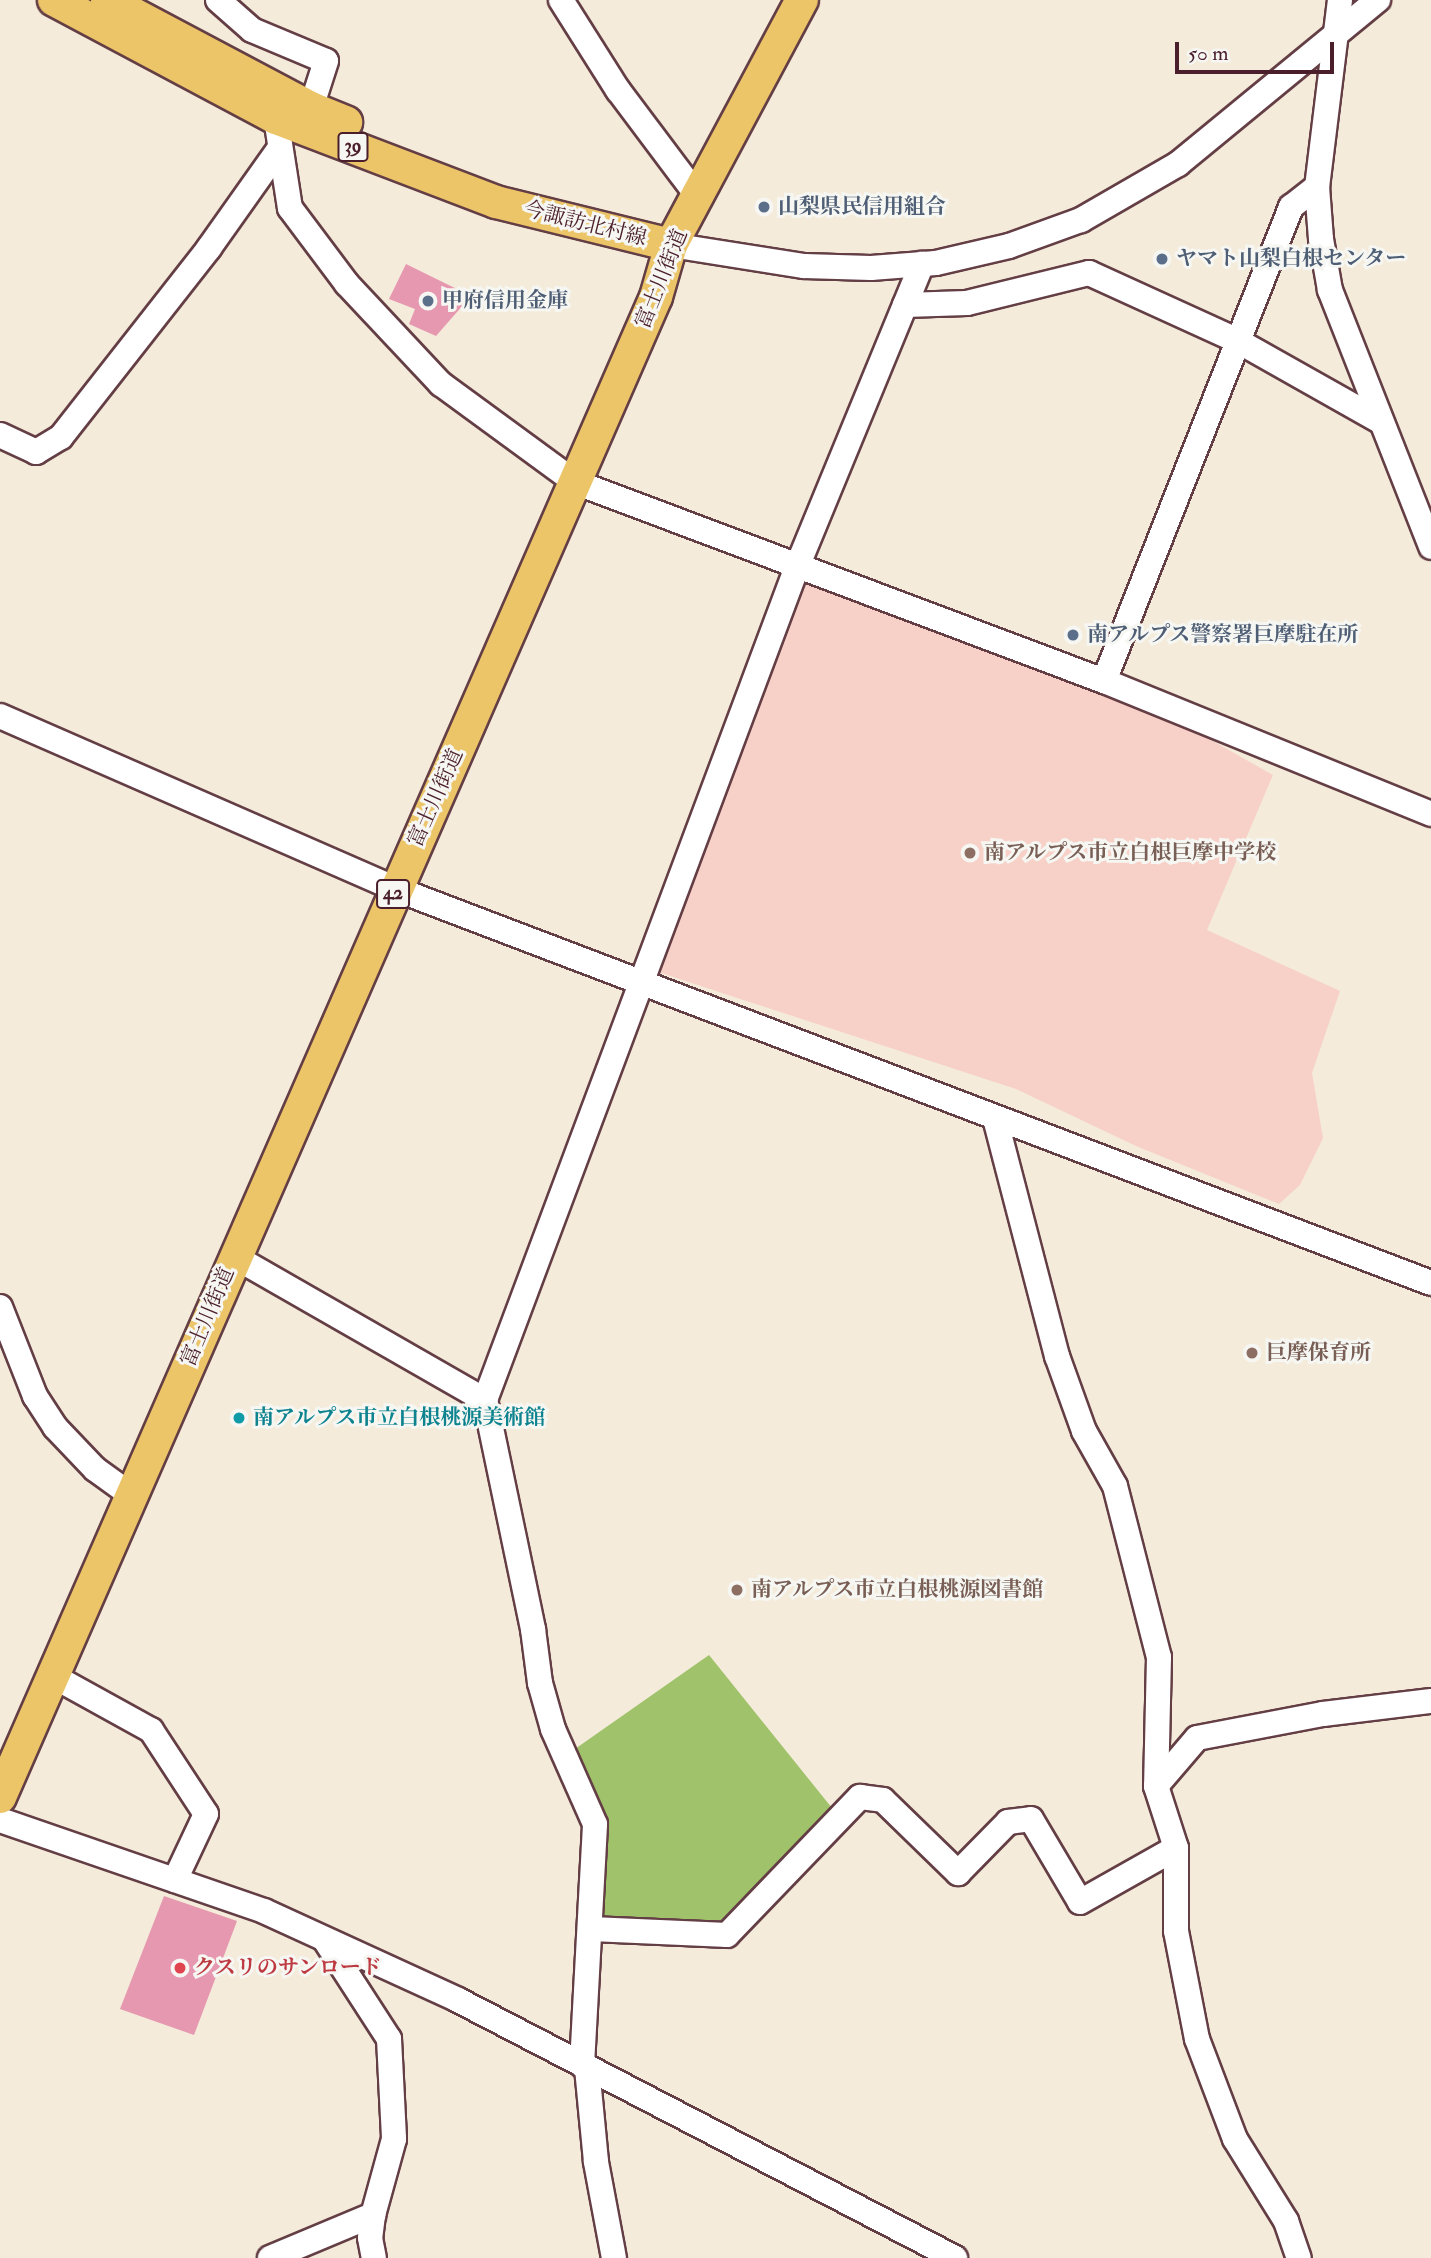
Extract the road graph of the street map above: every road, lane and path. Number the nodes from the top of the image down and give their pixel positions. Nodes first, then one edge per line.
1 (54, 0) edge
2 (107, 0) edge
3 (218, 0) edge
4 (561, 0) edge
5 (802, 0) edge
6 (1340, 0) edge
7 (1378, 0) edge
8 (1334, 35) junction
9 (311, 108) junction
10 (276, 118) junction
11 (278, 149) junction
12 (1317, 187) junction
13 (699, 198) junction
14 (671, 245) junction
15 (922, 264) junction
16 (905, 305) junction
17 (1238, 341) junction
18 (1378, 420) junction
19 (0, 435) edge
20 (575, 482) junction
21 (1431, 547) edge
22 (797, 567) junction
23 (1104, 681) junction
24 (0, 716) edge
25 (1431, 814) edge
26 (396, 889) junction
27 (639, 985) junction
28 (995, 1118) junction
29 (235, 1256) junction
30 (1431, 1283) edge
31 (0, 1307) edge
32 (485, 1400) junction
33 (131, 1495) junction
34 (52, 1676) junction
35 (1431, 1701) edge
36 (1156, 1786) junction
37 (0, 1797) edge
38 (0, 1820) edge
39 (1176, 1848) junction
40 (174, 1880) junction
41 (592, 1929) junction
42 (324, 1939) junction
43 (584, 2067) junction
44 (373, 2215) junction
45 (270, 2258) edge
46 (374, 2258) edge
47 (614, 2258) edge
48 (955, 2258) edge
49 (1298, 2258) edge

1 - 10 main road, 今諏訪北村線 / 39
2 - 9 main road, 今諏訪北村線 / 39
3 - 9 street
4 - 13 street
5 - 13 main road, 富士川街道 / 42
6 - 8 street
7 - 8 street
8 - 12 street
8 - 15 street
9 - 14 main road, 今諏訪北村線 / 39
10 - 11 street
10 - 14 main road, 今諏訪北村線 / 39
11 - 19 street
11 - 20 street
12 - 17 street
12 - 18 street
13 - 14 main road, 富士川街道 / 42
14 - 15 street
14 - 20 main road, 富士川街道 / 42
15 - 16 street
16 - 17 street
16 - 22 street
17 - 18 street
17 - 23 street
18 - 21 street
20 - 22 street
20 - 26 main road, 富士川街道 / 42
22 - 23 street
22 - 27 street
23 - 25 street
24 - 26 street
26 - 27 street
26 - 29 main road, 富士川街道 / 42
27 - 28 street
27 - 32 street
28 - 30 street
28 - 36 street
29 - 32 street
29 - 33 main road, 富士川街道 / 42
31 - 33 street
32 - 41 street
33 - 34 main road, 富士川街道 / 42
34 - 37 main road, 富士川街道 / 42
34 - 40 street
35 - 36 street
36 - 39 street
38 - 40 street
39 - 41 street
39 - 49 street
40 - 42 street
41 - 43 street
42 - 43 street
42 - 44 street
43 - 47 street
43 - 48 street
44 - 45 street
44 - 46 street

